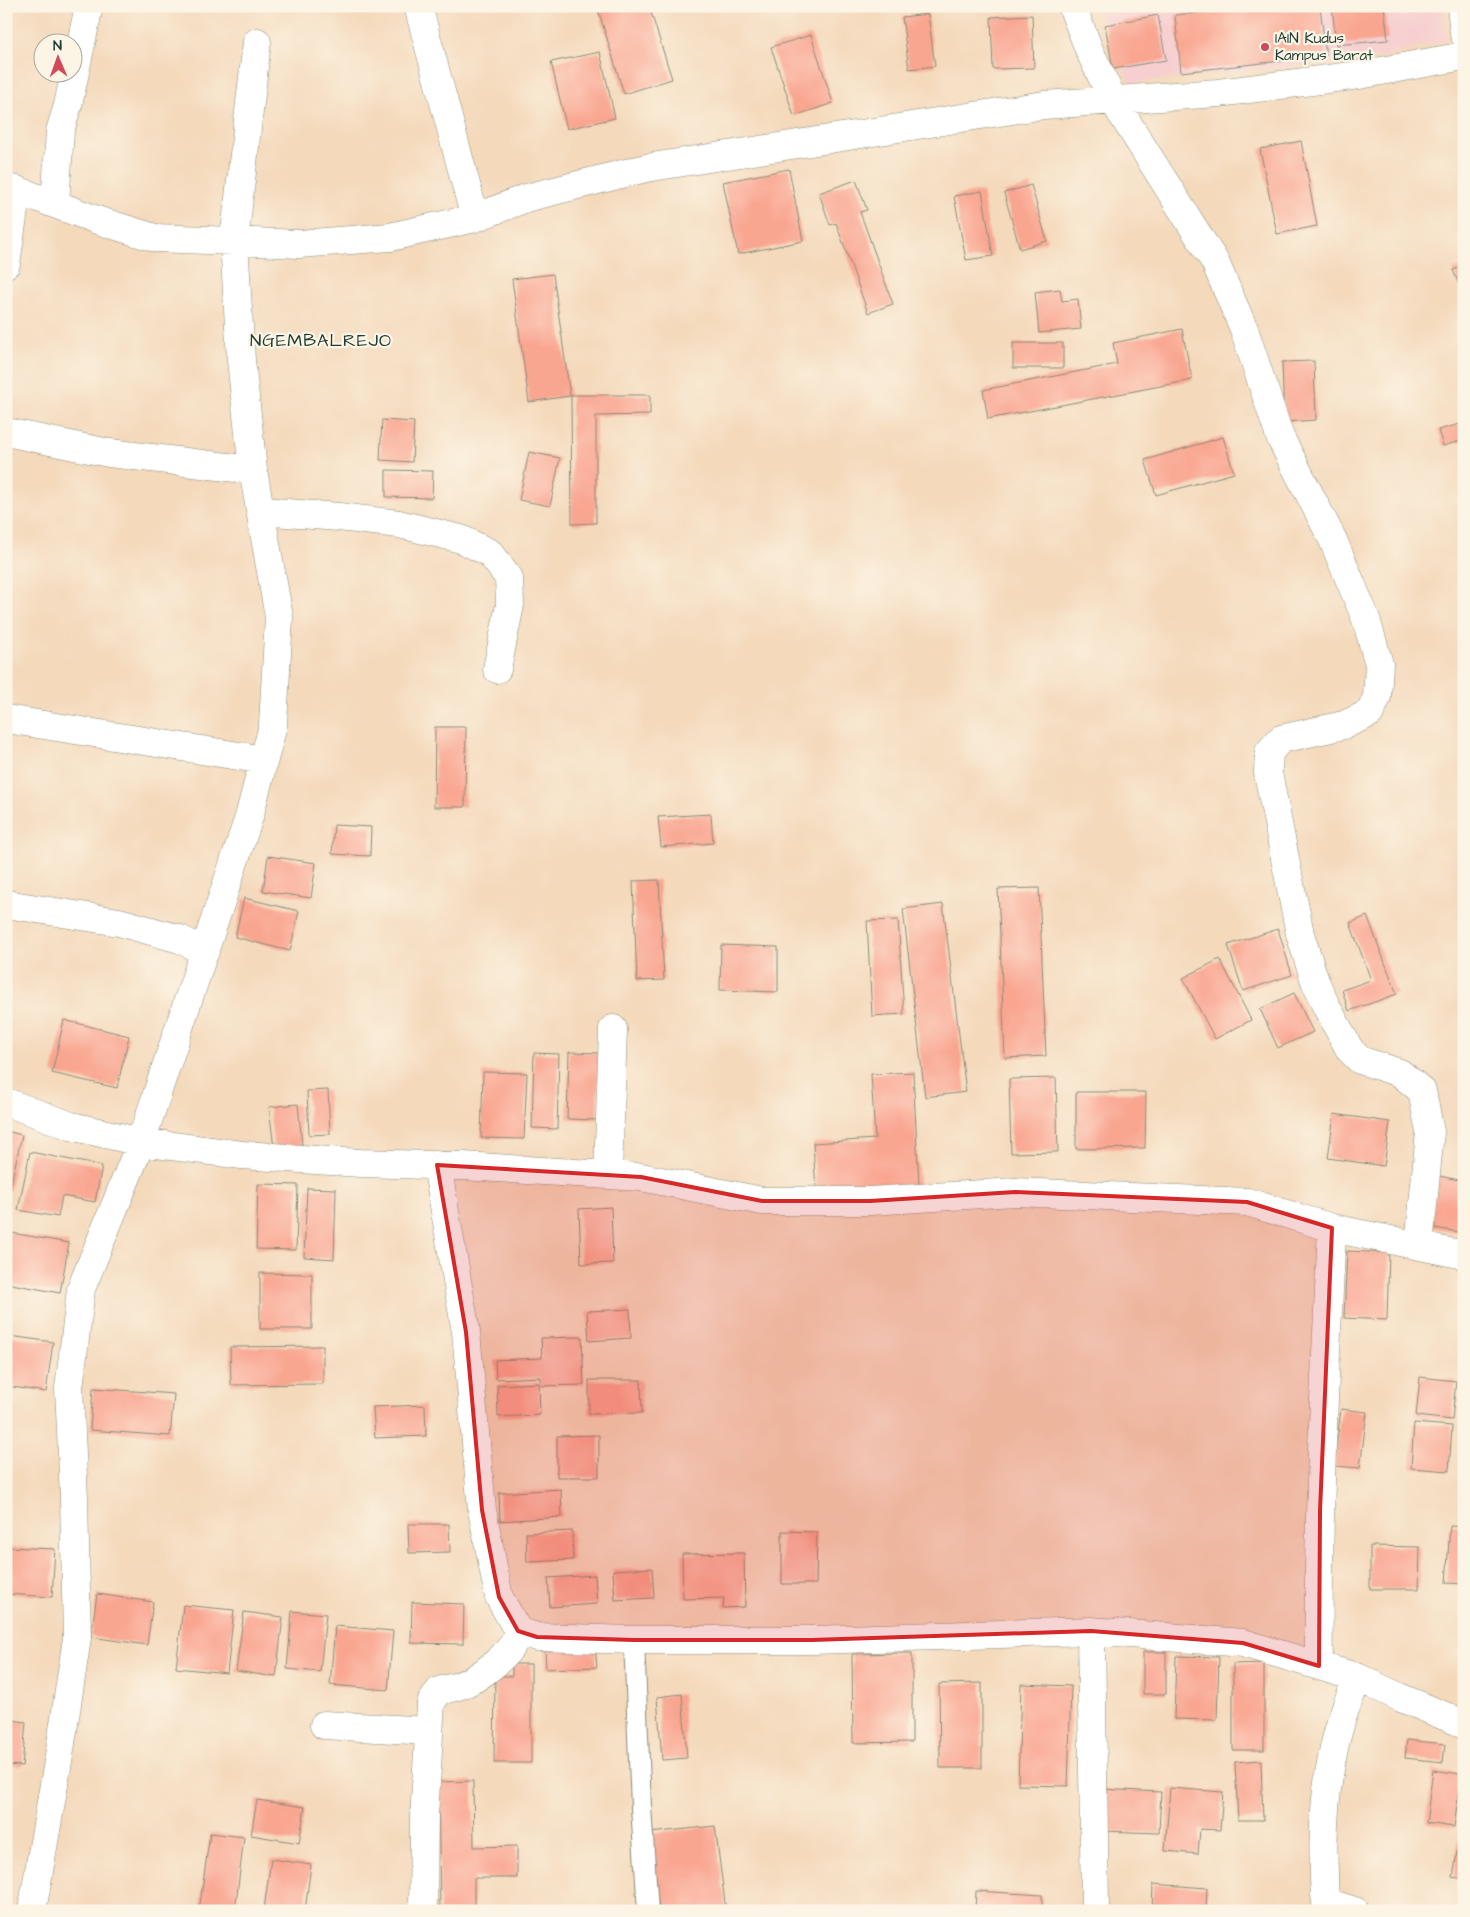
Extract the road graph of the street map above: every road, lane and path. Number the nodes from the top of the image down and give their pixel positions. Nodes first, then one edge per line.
1 (89, 6) edge
2 (418, 6) edge
3 (1072, 6) edge
4 (1461, 6) edge
5 (1464, 34) edge
6 (257, 42) dead end
7 (1464, 56) edge
8 (1113, 100) junction
9 (11, 189) edge
10 (55, 204) junction
11 (475, 218) junction
12 (234, 241) junction
13 (6, 264) edge
14 (6, 432) edge
15 (253, 470) junction
16 (261, 511) junction
17 (497, 669) dead end
18 (6, 719) edge
19 (264, 760) junction
20 (6, 904) edge
21 (205, 952) junction
22 (613, 1029) dead end
23 (6, 1102) edge
24 (141, 1142) junction
25 (437, 1165) junction
26 (608, 1175) junction
27 (1332, 1228) junction
28 (1419, 1246) junction
29 (1464, 1255) edge
30 (518, 1631) junction
31 (1091, 1631) junction
32 (634, 1640) junction
33 (1319, 1666) junction
34 (1359, 1678) junction
35 (1464, 1724) edge
36 (324, 1725) dead end
37 (429, 1731) junction
38 (1096, 1907) dead end
39 (32, 1911) edge
40 (423, 1911) edge
41 (648, 1911) edge
42 (1355, 1911) edge

1 - 10 street
2 - 11 street
3 - 8 street
4 - 5 street
6 - 12 street
7 - 8 street
8 - 11 street
8 - 28 street
9 - 10 street
9 - 13 street
10 - 12 street
11 - 12 street
12 - 15 street
14 - 15 street
15 - 16 street
16 - 17 street
16 - 19 street
18 - 19 street
19 - 21 street
20 - 21 street
21 - 24 street
22 - 26 street
23 - 24 street
24 - 25 street
24 - 39 street
25 - 26 street
25 - 30 street
26 - 27 street
27 - 28 street
27 - 33 street
28 - 29 street
30 - 32 street
30 - 37 street
31 - 32 street
31 - 33 street
31 - 38 street
32 - 41 lane
33 - 34 street
34 - 35 street
34 - 42 street
36 - 37 street
37 - 40 street

